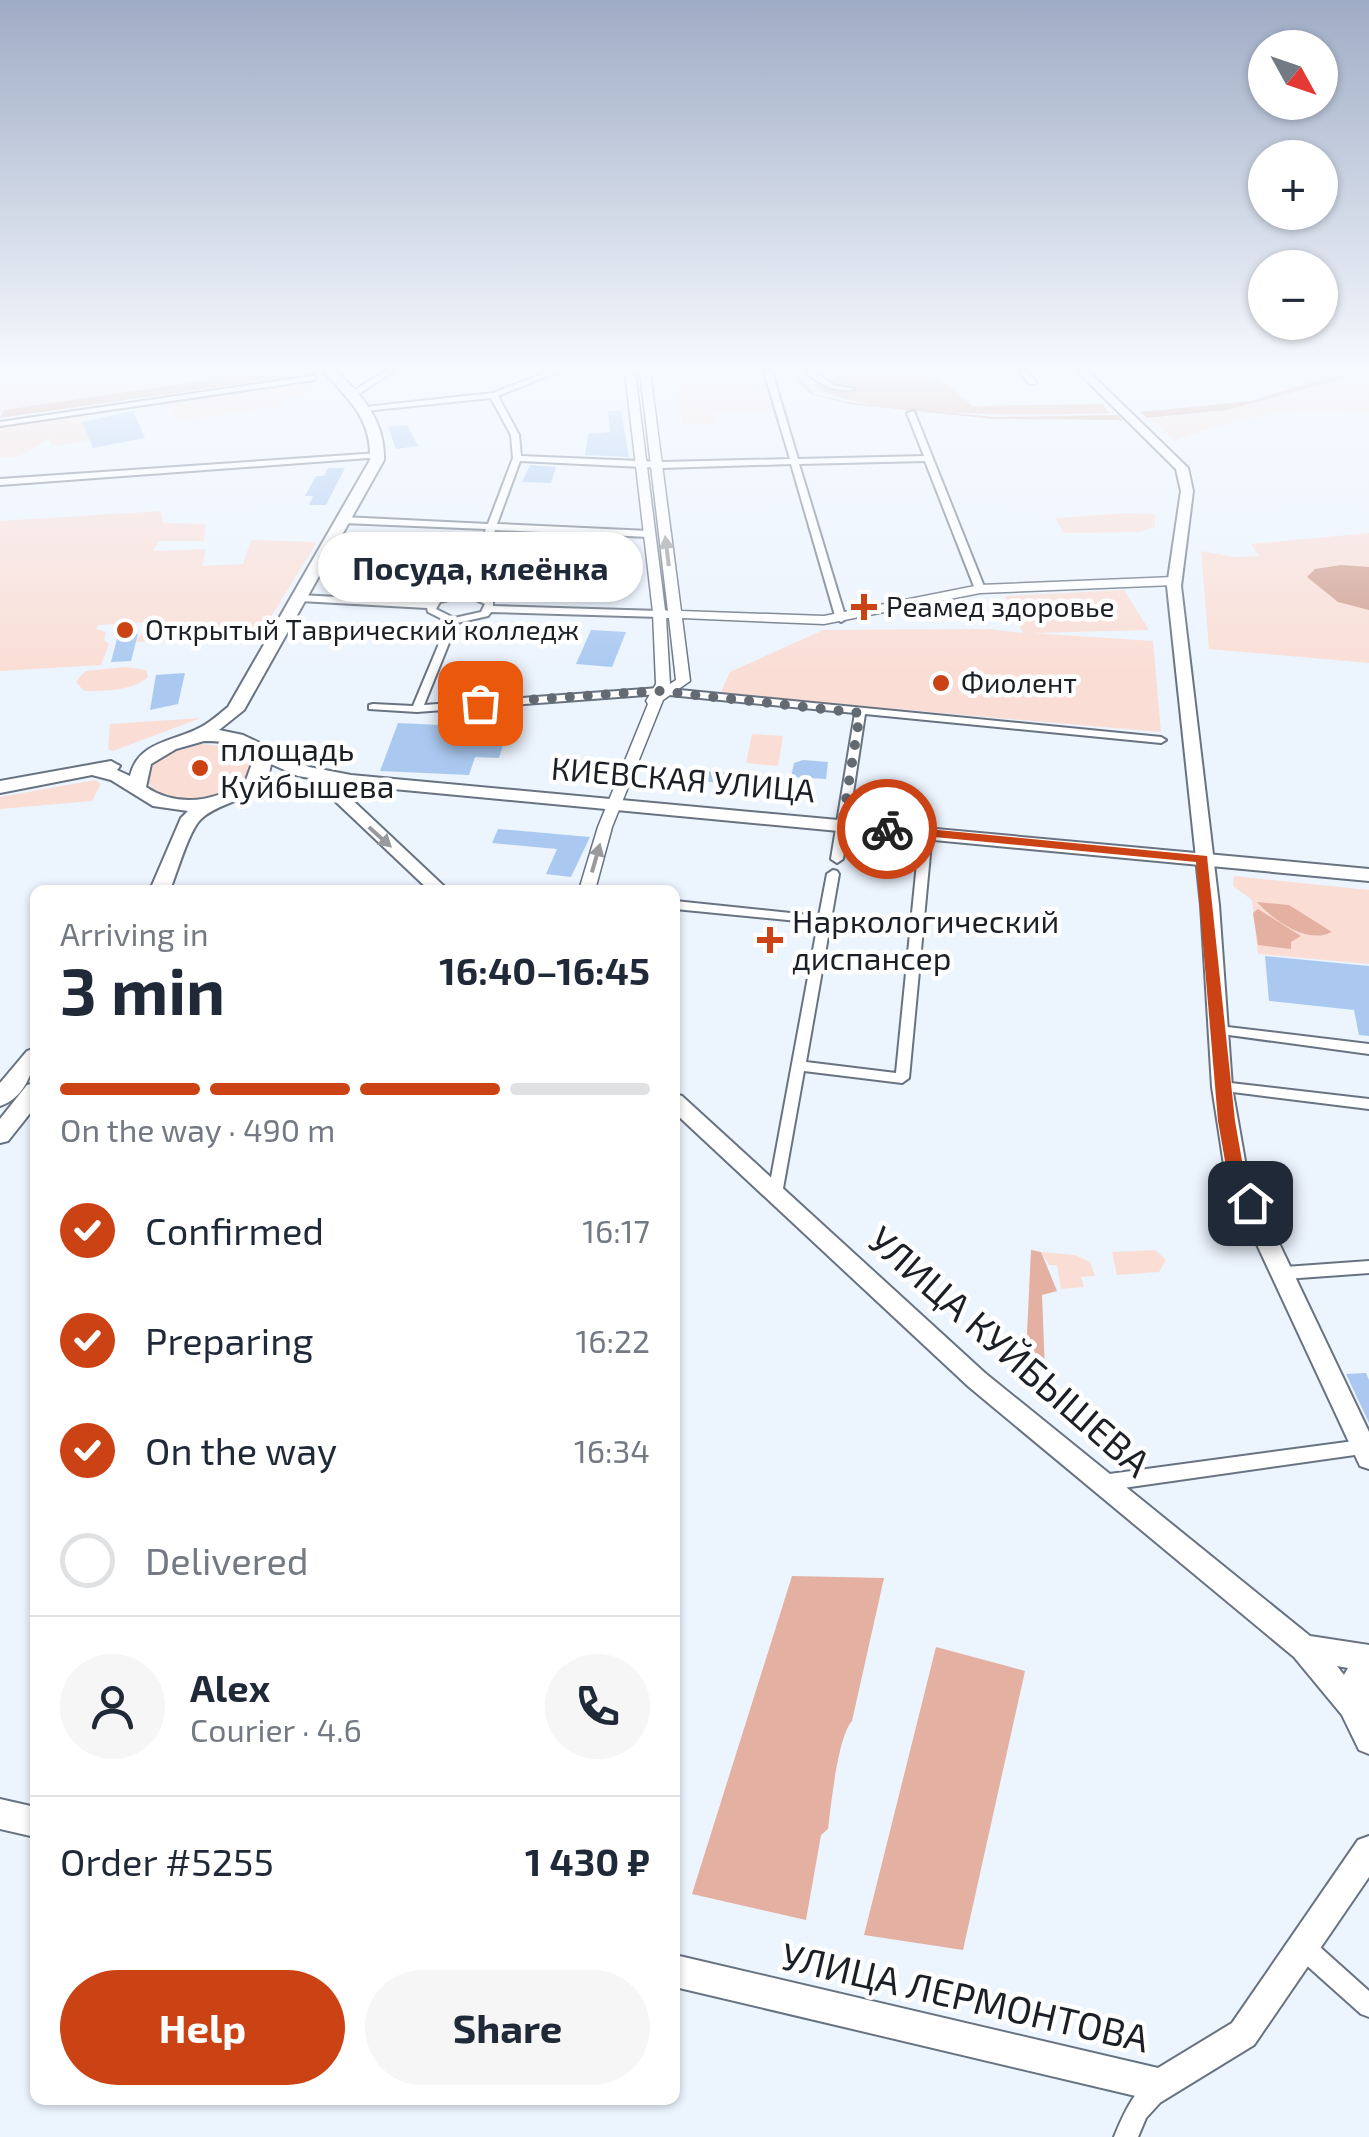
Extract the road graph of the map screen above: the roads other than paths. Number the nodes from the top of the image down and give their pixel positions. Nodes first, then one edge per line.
1 (147, 472) edge
2 (369, 472) edge
3 (512, 472) edge
4 (640, 472) edge
5 (658, 472) edge
6 (800, 472) edge
7 (933, 472) edge
8 (1181, 472) edge
9 (0, 482) edge
10 (343, 520) junction
11 (491, 526) junction
12 (649, 534) junction
13 (1174, 581) junction
14 (980, 588) junction
15 (467, 593) junction
16 (300, 598) junction
17 (432, 605) junction
18 (490, 608) junction
19 (667, 614) junction
20 (841, 618) junction
21 (453, 621) junction
22 (661, 694) junction
23 (374, 707) dead end
24 (417, 708) junction
25 (235, 710) junction
26 (860, 713) junction
27 (1161, 740) dead end
28 (166, 746) junction
29 (259, 751) junction
30 (98, 770) junction
31 (351, 780) junction
32 (323, 781) junction
33 (0, 787) edge
34 (145, 793) junction
35 (227, 798) junction
36 (614, 804) junction
37 (842, 825) junction
38 (926, 833) junction
39 (1202, 858) junction
40 (1369, 875) edge
41 (145, 885) edge
42 (162, 885) edge
43 (434, 885) edge
44 (589, 885) edge
45 (680, 906) edge
46 (825, 920) junction
47 (1219, 1030) junction
48 (1369, 1050) edge
49 (30, 1061) edge
50 (798, 1066) junction
51 (1222, 1087) junction
52 (4, 1088) edge
53 (30, 1097) edge
54 (1369, 1104) edge
55 (680, 1106) edge
56 (0, 1135) edge
57 (775, 1194) junction
58 (1369, 1267) edge
59 (1285, 1273) junction
60 (1367, 1450) edge
61 (1100, 1483) junction
62 (1304, 1648) junction
63 (1369, 1660) edge
64 (1353, 1706) junction
65 (1369, 1740) edge
66 (0, 1814) edge
67 (30, 1821) edge
68 (1369, 1851) edge
69 (1303, 1947) junction
70 (680, 1972) edge
71 (1369, 2006) edge
72 (1161, 2085) junction
73 (1126, 2137) edge

1 - 9 street
2 - 10 main road
3 - 11 street
4 - 12 street
19 -> 5 street
6 - 20 street
7 - 14 street
8 - 13 main road
10 - 11 street
10 - 16 main road
11 - 12 street
11 - 15 street
12 - 19 street
13 - 14 street
13 - 39 main road
14 - 20 street
15 - 17 street
15 - 18 street
16 - 17 street
16 - 25 main road
17 - 21 street
18 - 19 street
18 - 21 street
19 - 20 street
19 - 22 street
21 - 24 street
22 - 24 street
22 - 26 street
22 - 36 street
23 - 24 street
25 - 28 main road
25 - 29 main road
26 - 27 street
26 - 37 street
28 - 29 main road
28 - 30 main road
28 - 34 main road
29 - 31 main road, КИЕВСКАЯ УЛИЦА
29 - 35 main road
30 - 33 main road
30 - 34 main road
31 - 32 main road, КИЕВСКАЯ УЛИЦА
31 - 36 main road, КИЕВСКАЯ УЛИЦА
32 - 35 main road, КИЕВСКАЯ УЛИЦА
32 -> 43 main road
34 - 35 main road
34 - 41 main road
35 - 42 main road
36 - 37 main road, КИЕВСКАЯ УЛИЦА
44 -> 36 street
37 - 38 main road, КИЕВСКАЯ УЛИЦА
37 - 46 street
38 - 39 main road, КИЕВСКАЯ УЛИЦА
38 - 50 street
39 - 40 main road, КИЕВСКАЯ УЛИЦА
39 - 47 main road
45 - 46 street
46 - 50 street
47 - 48 street
47 - 51 main road
49 - 52 main road
50 - 57 street
51 - 54 street
51 - 59 main road
53 - 56 main road
55 - 57 main road, УЛИЦА КУЙБЫШЕВА
57 - 61 main road, УЛИЦА КУЙБЫШЕВА
58 - 59 street
59 - 60 main road
60 - 61 street
61 - 62 main road, УЛИЦА КУЙБЫШЕВА
62 - 63 main road
62 - 64 main road, УЛИЦА КУЙБЫШЕВА
63 - 64 main road
64 - 65 main road, УЛИЦА КУЙБЫШЕВА
66 - 67 main road
68 - 69 main road, УЛИЦА ЛЕРМОНТОВА
69 - 71 street
69 - 72 main road, УЛИЦА ЛЕРМОНТОВА
70 - 72 main road, УЛИЦА ЛЕРМОНТОВА
72 - 73 street

